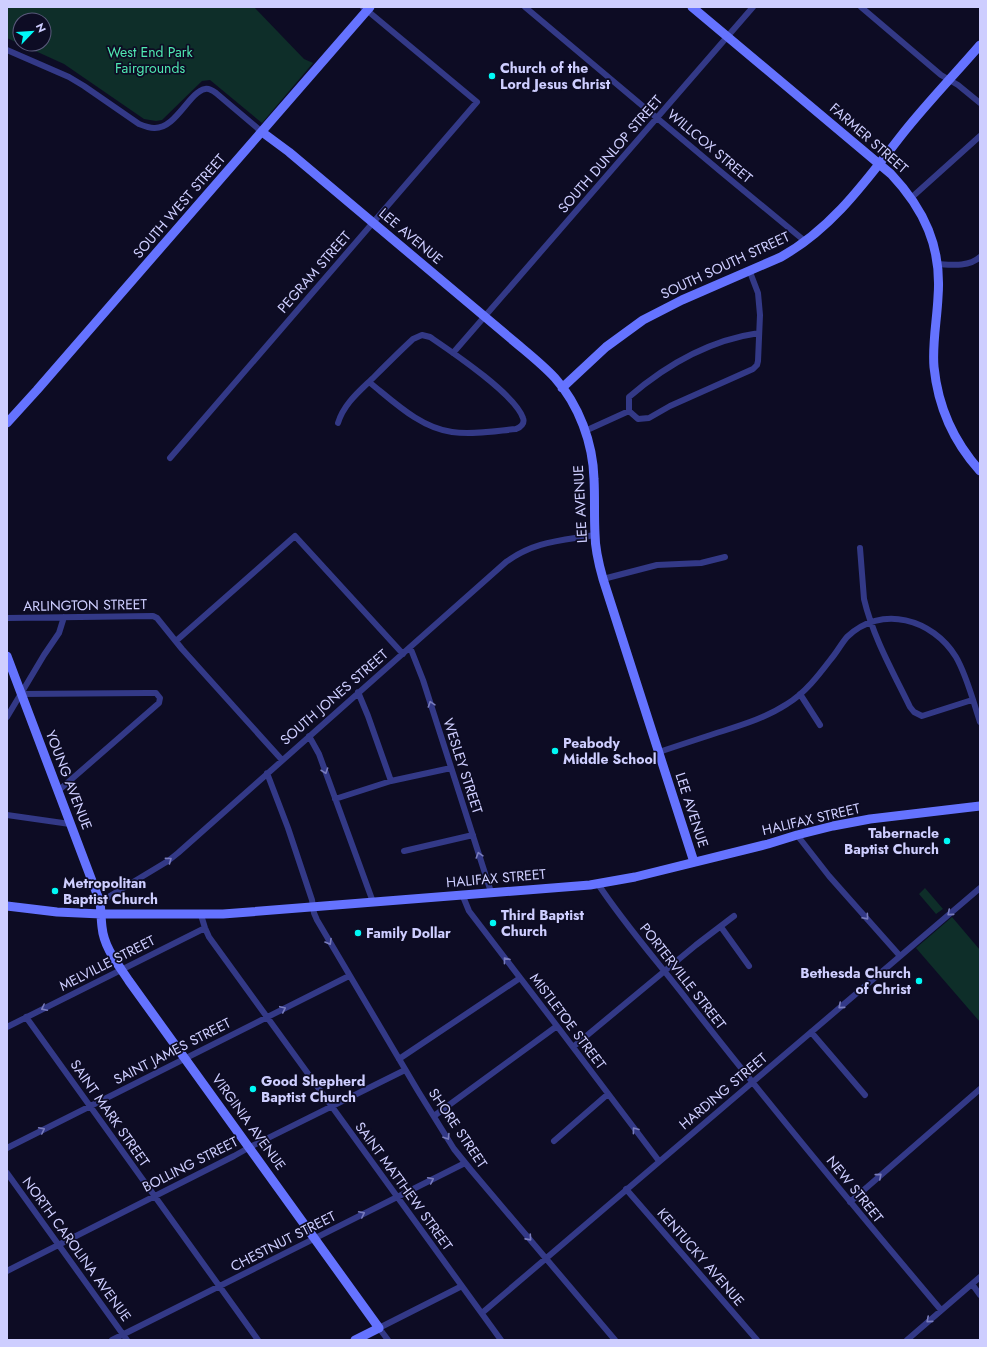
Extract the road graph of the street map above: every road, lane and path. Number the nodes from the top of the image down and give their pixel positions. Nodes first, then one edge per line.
1 (526, 7) edge
2 (692, 7) edge
3 (753, 7) edge
4 (861, 7) edge
5 (367, 8) edge
6 (728, 37) junction
7 (980, 45) edge
8 (7, 50) edge
9 (950, 80) junction
10 (980, 103) edge
11 (657, 118) junction
12 (262, 132) junction
13 (980, 136) edge
14 (880, 164) junction
15 (912, 198) junction
16 (373, 223) junction
17 (806, 242) junction
18 (979, 260) edge
19 (938, 264) junction
20 (750, 272) junction
21 (485, 317) junction
22 (759, 333) junction
23 (454, 353) junction
24 (369, 382) junction
25 (562, 388) junction
26 (629, 411) junction
27 (7, 422) edge
28 (338, 423) dead end
29 (585, 432) junction
30 (170, 458) dead end
31 (980, 472) edge
32 (595, 535) junction
33 (860, 548) dead end
34 (725, 557) dead end
35 (603, 579) junction
36 (64, 617) junction
37 (7, 618) edge
38 (871, 622) junction
39 (176, 641) junction
40 (410, 647) junction
41 (403, 654) junction
42 (7, 656) edge
43 (358, 692) junction
44 (21, 694) junction
45 (800, 694) junction
46 (972, 700) junction
47 (7, 717) edge
48 (980, 722) edge
49 (820, 724) dead end
50 (309, 736) junction
51 (659, 752) junction
52 (282, 760) junction
53 (451, 768) junction
54 (267, 772) junction
55 (391, 781) junction
56 (58, 791) junction
57 (335, 799) junction
58 (980, 806) edge
59 (7, 815) edge
60 (70, 824) junction
61 (473, 835) junction
62 (797, 835) junction
63 (404, 851) dead end
64 (694, 862) junction
65 (598, 884) junction
66 (980, 888) edge
67 (491, 892) junction
68 (462, 894) junction
69 (100, 902) junction
70 (373, 902) junction
71 (7, 906) edge
72 (313, 907) junction
73 (101, 914) junction
74 (201, 915) junction
75 (734, 916) dead end
76 (721, 927) junction
77 (205, 928) junction
78 (900, 956) junction
79 (749, 966) dead end
80 (122, 969) junction
81 (665, 972) junction
82 (349, 976) junction
83 (520, 978) junction
84 (267, 1016) junction
85 (26, 1017) junction
86 (558, 1026) junction
87 (7, 1027) edge
88 (811, 1032) junction
89 (573, 1047) junction
90 (185, 1058) junction
91 (398, 1058) junction
92 (405, 1070) junction
93 (751, 1082) junction
94 (980, 1089) edge
95 (608, 1094) junction
96 (865, 1095) dead end
97 (90, 1106) junction
98 (332, 1106) junction
99 (434, 1116) junction
100 (554, 1140) dead end
101 (250, 1147) junction
102 (7, 1148) edge
103 (659, 1161) junction
104 (465, 1163) junction
105 (7, 1173) edge
106 (626, 1189) junction
107 (154, 1196) junction
108 (397, 1197) junction
109 (850, 1202) junction
110 (315, 1238) junction
111 (58, 1244) junction
112 (547, 1258) junction
113 (7, 1271) edge
114 (980, 1277) edge
115 (972, 1284) junction
116 (462, 1286) junction
117 (220, 1287) junction
118 (980, 1295) edge
119 (941, 1310) junction
120 (482, 1313) junction
121 (379, 1328) junction
122 (913, 1334) junction
123 (125, 1337) edge
124 (112, 1340) edge
125 (258, 1340) edge
126 (355, 1340) edge
127 (388, 1340) edge
128 (501, 1340) edge
129 (615, 1340) edge
130 (757, 1340) edge
131 (906, 1340) edge
132 (918, 1340) edge

1 - 11 street, WILLCOX STREET
2 - 6 street, FARMER STREET
3 - 6 street, SOUTH DUNLOP STREET
4 - 9 street
5 - 12 street, SOUTH WEST STREET
5 - 16 street, PEGRAM STREET
6 - 11 street, SOUTH DUNLOP STREET
6 - 14 street, FARMER STREET
7 - 9 street, SOUTH SOUTH STREET
8 - 12 street
9 - 10 street
9 - 14 street, SOUTH SOUTH STREET
11 - 17 street, WILLCOX STREET
11 - 21 street, SOUTH DUNLOP STREET
12 - 16 street, LEE AVENUE
12 - 27 street, SOUTH WEST STREET
13 - 15 street
14 - 15 street, FARMER STREET
14 - 17 street, SOUTH SOUTH STREET
15 - 19 street, FARMER STREET
16 - 21 street, LEE AVENUE
16 - 30 street, PEGRAM STREET
17 - 20 street, SOUTH SOUTH STREET
18 - 19 street
19 - 31 street, FARMER STREET
20 - 22 street
20 - 25 street, SOUTH SOUTH STREET
21 - 23 street, SOUTH DUNLOP STREET
21 - 25 street, LEE AVENUE
22 - 26 street
22 - 26 street
23 - 24 street
23 - 24 street
24 - 28 street
25 - 29 street, LEE AVENUE
26 - 29 street
29 - 32 street, LEE AVENUE
32 - 35 street, LEE AVENUE
32 - 40 street, SOUTH JONES STREET
33 - 38 street
34 - 35 street
35 - 51 street, LEE AVENUE
36 - 37 street, ARLINGTON STREET
36 - 39 street, ARLINGTON STREET
36 - 44 street
38 - 45 street
38 - 46 street
38 - 46 street
39 - 41 street
39 - 52 street, ARLINGTON STREET
40 - 41 street, SOUTH JONES STREET
53 -> 40 street, WESLEY STREET
41 - 43 street, SOUTH JONES STREET
42 - 44 street, YOUNG AVENUE
43 - 50 street, SOUTH JONES STREET
43 - 55 street
44 - 47 street
44 - 56 street, YOUNG AVENUE
44 - 56 street
45 - 49 street
45 - 51 street
46 - 48 street
50 - 52 street, SOUTH JONES STREET
50 -> 57 street
51 - 64 street, LEE AVENUE
52 - 54 street, SOUTH JONES STREET
53 - 55 street
53 - 61 street, WESLEY STREET
69 -> 54 street, SOUTH JONES STREET
54 - 72 street, SHORE STREET
55 - 57 street
56 - 60 street, YOUNG AVENUE
57 - 70 street
58 - 62 street, HALIFAX STREET
59 - 60 street
60 - 69 street, YOUNG AVENUE
61 - 63 street
67 -> 61 street, WESLEY STREET
62 - 64 street, HALIFAX STREET
62 -> 78 street
64 - 65 street, HALIFAX STREET
65 - 67 street, HALIFAX STREET
65 - 81 street, PORTERVILLE STREET
66 -> 78 street, HARDING STREET
67 - 68 street, HALIFAX STREET
68 - 70 street, HALIFAX STREET
83 -> 68 street, MISTLETOE STREET
69 - 73 street, YOUNG AVENUE
70 - 72 street, HALIFAX STREET
71 - 73 street, HALIFAX STREET
72 - 74 street, HALIFAX STREET
72 -> 82 street, SHORE STREET
73 - 74 street, HALIFAX STREET
73 - 80 street, VIRGINIA AVENUE
74 - 77 street
75 - 76 street
76 - 79 street
76 - 81 street
77 - 80 street, MELVILLE STREET
77 - 84 street, SAINT MATTHEW STREET
78 -> 88 street, HARDING STREET
80 -> 85 street, MELVILLE STREET
80 - 90 street, VIRGINIA AVENUE
81 - 89 street
81 - 93 street, PORTERVILLE STREET
84 -> 82 street, SAINT JAMES STREET
82 - 91 street, SHORE STREET
83 - 86 street, MISTLETOE STREET
83 - 91 street
84 - 90 street, SAINT JAMES STREET
84 - 98 street, SAINT MATTHEW STREET
85 - 87 street, MELVILLE STREET
85 - 97 street, SAINT MARK STREET
86 - 89 street, MISTLETOE STREET
86 - 99 street
88 - 93 street, HARDING STREET
88 - 96 street
89 - 95 street, MISTLETOE STREET
90 - 97 street, SAINT JAMES STREET
90 - 101 street, VIRGINIA AVENUE
91 - 92 street, SHORE STREET
92 - 98 street, BOLLING STREET
92 - 99 street, SHORE STREET
93 - 103 street, HARDING STREET
93 - 109 street, NEW STREET
109 -> 94 street
95 - 100 street
103 -> 95 street, MISTLETOE STREET
102 -> 97 street, SAINT JAMES STREET
97 - 107 street, SAINT MARK STREET
98 - 101 street, BOLLING STREET
98 - 108 street, SAINT MATTHEW STREET
99 -> 104 street, SHORE STREET
101 - 107 street, BOLLING STREET
101 - 110 street, VIRGINIA AVENUE
103 - 106 street, HARDING STREET
108 -> 104 street, CHESTNUT STREET
104 -> 112 street, SHORE STREET
105 - 111 street, NORTH CAROLINA AVENUE
106 - 112 street, HARDING STREET
106 - 130 street, KENTUCKY AVENUE
107 - 111 street, BOLLING STREET
107 - 117 street, SAINT MARK STREET
110 -> 108 street, CHESTNUT STREET
108 - 116 street, SAINT MATTHEW STREET
109 - 119 street, NEW STREET
110 - 117 street, CHESTNUT STREET
110 - 121 street, VIRGINIA AVENUE
111 - 113 street, BOLLING STREET
111 - 123 street, NORTH CAROLINA AVENUE
112 - 120 street, HARDING STREET
112 - 129 street, SHORE STREET
114 - 115 street
115 - 118 street
115 - 119 street
116 - 120 street, SAINT MATTHEW STREET
116 - 121 street
117 - 123 street, CHESTNUT STREET
117 - 125 street, SAINT MARK STREET
119 -> 122 street
120 - 128 street, SAINT MATTHEW STREET
121 - 126 street
121 - 127 street, VIRGINIA AVENUE
122 - 131 street
122 - 132 street
123 - 124 street, CHESTNUT STREET

